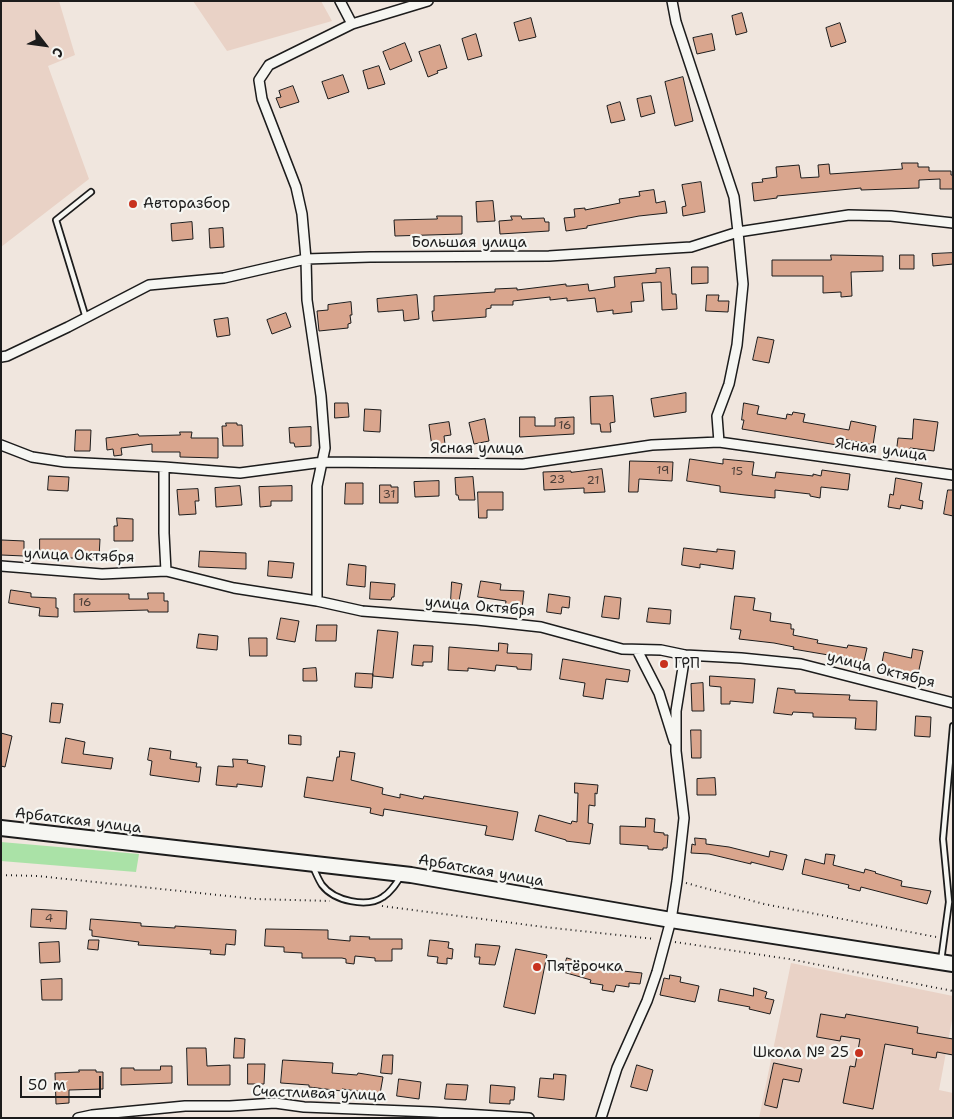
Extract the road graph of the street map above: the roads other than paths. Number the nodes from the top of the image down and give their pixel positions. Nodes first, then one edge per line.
1 (340, 1) edge
2 (428, 1) edge
3 (672, 1) edge
4 (352, 24) junction
5 (91, 192) dead end
6 (953, 223) edge
7 (738, 232) junction
8 (306, 259) junction
9 (86, 318) junction
10 (1, 357) edge
11 (719, 442) junction
12 (1, 445) edge
13 (323, 462) junction
14 (164, 467) junction
15 (953, 475) edge
16 (1, 566) edge
17 (166, 571) junction
18 (317, 601) junction
19 (637, 650) junction
20 (685, 655) junction
21 (953, 703) edge
22 (953, 726) edge
23 (676, 751) junction
24 (1, 828) edge
25 (311, 864) junction
26 (402, 874) junction
27 (671, 920) junction
28 (947, 963) edge
29 (78, 1118) edge
30 (529, 1118) edge
31 (600, 1118) edge

1 - 4 street
2 - 4 street
3 - 7 street
4 - 8 street
5 - 9 lane
6 - 7 street, Большая улица
7 - 8 street, Большая улица
7 - 11 street
8 - 9 street, Большая улица
8 - 13 street
9 - 10 street, Большая улица
11 - 13 street, Ясная улица
11 - 15 street, Ясная улица
12 - 14 street, Ясная улица
13 - 14 street, Ясная улица
13 - 18 street
14 - 17 street
16 - 17 street, улица Октября
17 - 18 street, улица Октября
18 - 19 street, улица Октября
19 - 20 street, улица Октября
19 - 23 street
20 - 21 street, улица Октября
20 - 23 street
22 - 28 lane
23 - 27 street
24 - 25 main road, Арбатская улица
25 - 26 main road, Арбатская улица
25 - 26 lane
26 - 27 main road, Арбатская улица
27 - 28 main road, Арбатская улица
27 - 31 street
29 - 30 street, Счастливая улица

